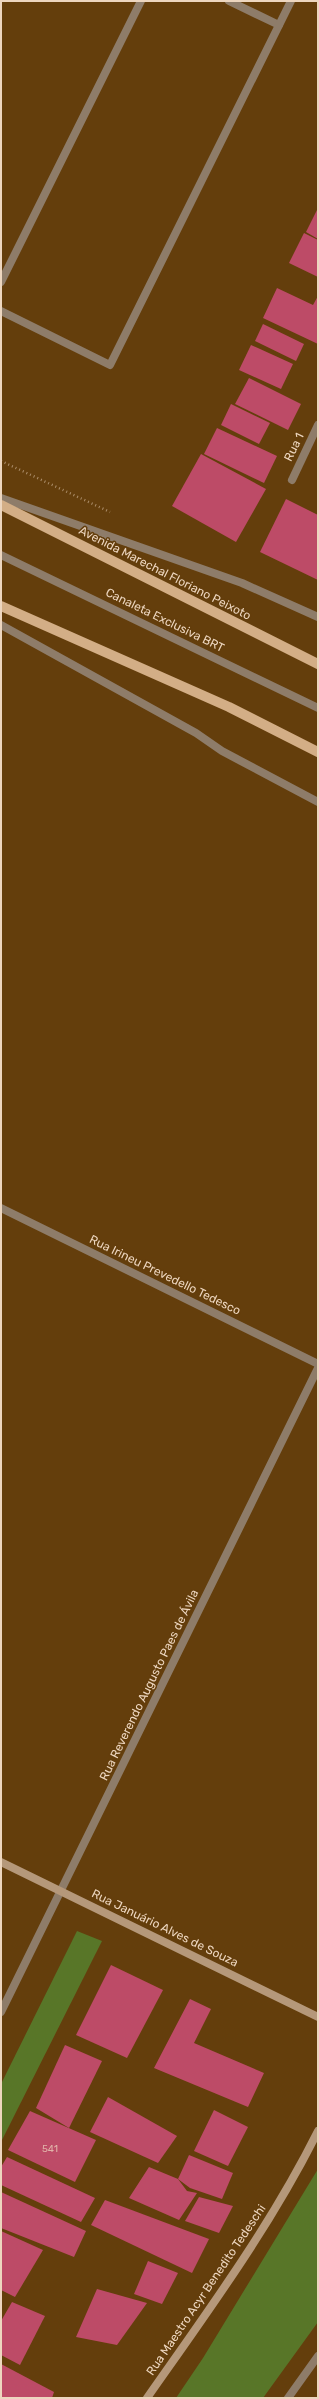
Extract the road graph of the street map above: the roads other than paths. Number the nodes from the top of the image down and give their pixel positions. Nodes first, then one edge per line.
1 (141, 1) edge
2 (230, 1) edge
3 (291, 1) edge
4 (279, 26) junction
5 (1, 282) edge
6 (1, 311) edge
7 (318, 425) edge
8 (292, 480) dead end
9 (1, 498) edge
10 (1, 506) edge
11 (1, 555) edge
12 (1, 606) edge
13 (318, 617) edge
14 (1, 625) edge
15 (318, 664) edge
16 (318, 708) edge
17 (318, 752) edge
18 (318, 802) edge
19 (1, 1208) edge
20 (318, 1364) edge
21 (318, 1368) edge
22 (1, 1862) edge
23 (61, 1891) junction
24 (1, 2012) edge
25 (318, 2017) edge
26 (318, 2131) edge
27 (318, 2356) edge
28 (147, 2398) edge
29 (288, 2398) edge

1 - 5 street
2 - 4 street
3 - 4 street
4 - 6 street
7 - 8 street, Rua 1
9 - 13 street
10 - 15 main road, Avenida Marechal Floriano Peixoto
11 - 16 street, Canaleta Exclusiva BRT
12 - 17 main road
14 - 18 street
19 - 20 street, Rua Irineu Prevedello Tedesco
21 - 23 street, Rua Reverendo Augusto Paes de Ávila
22 - 23 main road, Rua Januário Alves de Souza
23 - 24 street, Rua Reverendo Augusto Paes de Ávila
23 - 25 main road, Rua Januário Alves de Souza
26 - 28 main road, Rua Maestro Acyr Benedito Tedeschi
27 - 29 street

